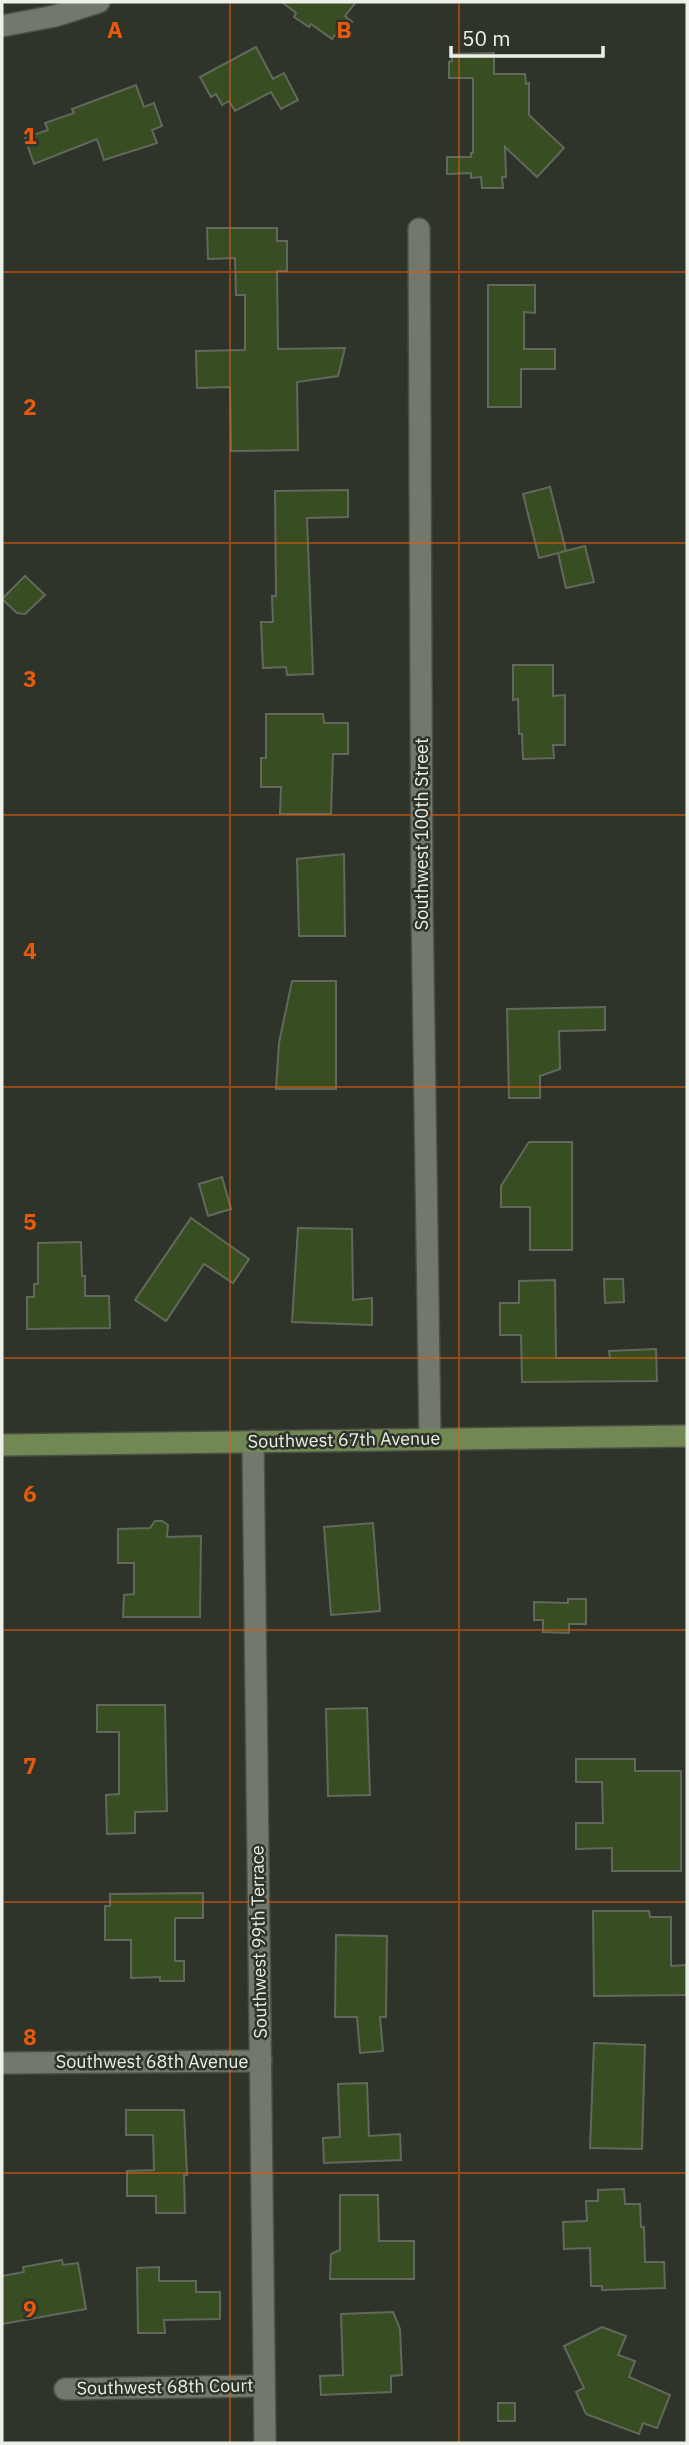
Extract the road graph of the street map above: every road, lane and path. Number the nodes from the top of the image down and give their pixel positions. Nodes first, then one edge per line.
1 (99, 2) edge
2 (2, 26) edge
3 (419, 229) dead end
4 (687, 1436) edge
5 (430, 1439) junction
6 (253, 1440) junction
7 (2, 1445) edge
8 (261, 2061) junction
9 (2, 2063) edge
10 (264, 2386) junction
11 (65, 2389) dead end
12 (265, 2443) edge

1 - 2 street
3 - 5 street, Southwest 100th Street
4 - 5 main road, Southwest 67th Avenue
5 - 6 main road, Southwest 67th Avenue
6 - 7 main road, Southwest 67th Avenue
6 - 8 street, Southwest 99th Terrace
8 - 9 street, Southwest 68th Avenue
8 - 10 street, Southwest 99th Terrace
10 - 11 street, Southwest 68th Court
10 - 12 street, Southwest 99th Terrace

